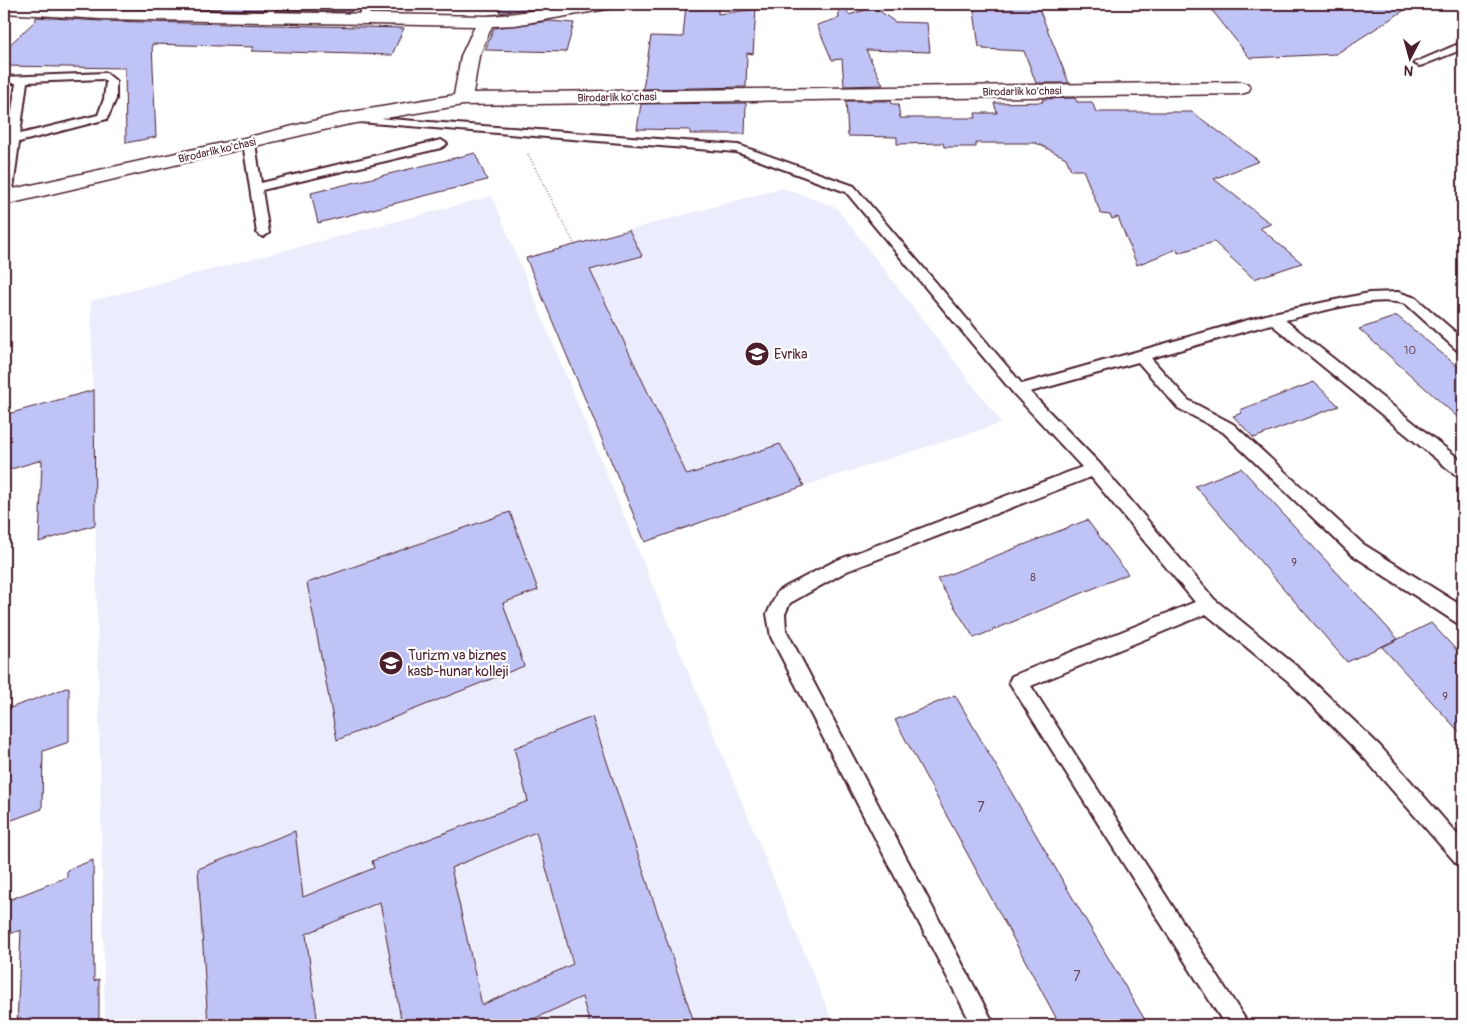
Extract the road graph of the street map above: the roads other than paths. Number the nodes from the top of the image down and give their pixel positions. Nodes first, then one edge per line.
1 (607, 4) edge
2 (4, 8) edge
3 (105, 9) edge
4 (270, 10) edge
5 (365, 11) edge
6 (486, 22) junction
7 (1463, 45) edge
8 (1419, 63) dead end
9 (22, 79) junction
10 (4, 80) edge
11 (1241, 88) dead end
12 (463, 99) junction
13 (345, 119) junction
14 (9, 141) edge
15 (249, 143) junction
16 (442, 144) dead end
17 (256, 188) junction
18 (5, 198) edge
19 (263, 233) dead end
20 (1273, 318) junction
21 (1463, 347) edge
22 (1141, 356) junction
23 (1019, 390) junction
24 (1094, 469) junction
25 (1463, 471) edge
26 (1208, 605) junction
27 (1463, 619) edge
28 (1463, 856) edge
29 (982, 1022) dead end
30 (1238, 1025) edge

1 - 6 street
2 - 3 street
3 - 4 street
4 - 5 street
5 - 6 street
6 - 12 street
7 - 8 lane
9 - 10 lane
9 - 14 lane
9 - 14 lane
11 - 12 street, Birodarlik ko'chasi
12 - 13 street, Birodarlik ko'chasi
13 - 15 street, Birodarlik ko'chasi
13 - 23 lane
14 - 18 lane
15 - 17 lane
15 - 18 street, Birodarlik ko'chasi
16 - 17 lane
17 - 19 lane
20 - 21 lane
20 - 22 lane
20 - 25 lane
22 - 23 lane
22 - 27 lane
23 - 24 lane
24 - 26 lane
24 - 29 lane
26 - 28 lane
26 - 30 lane

